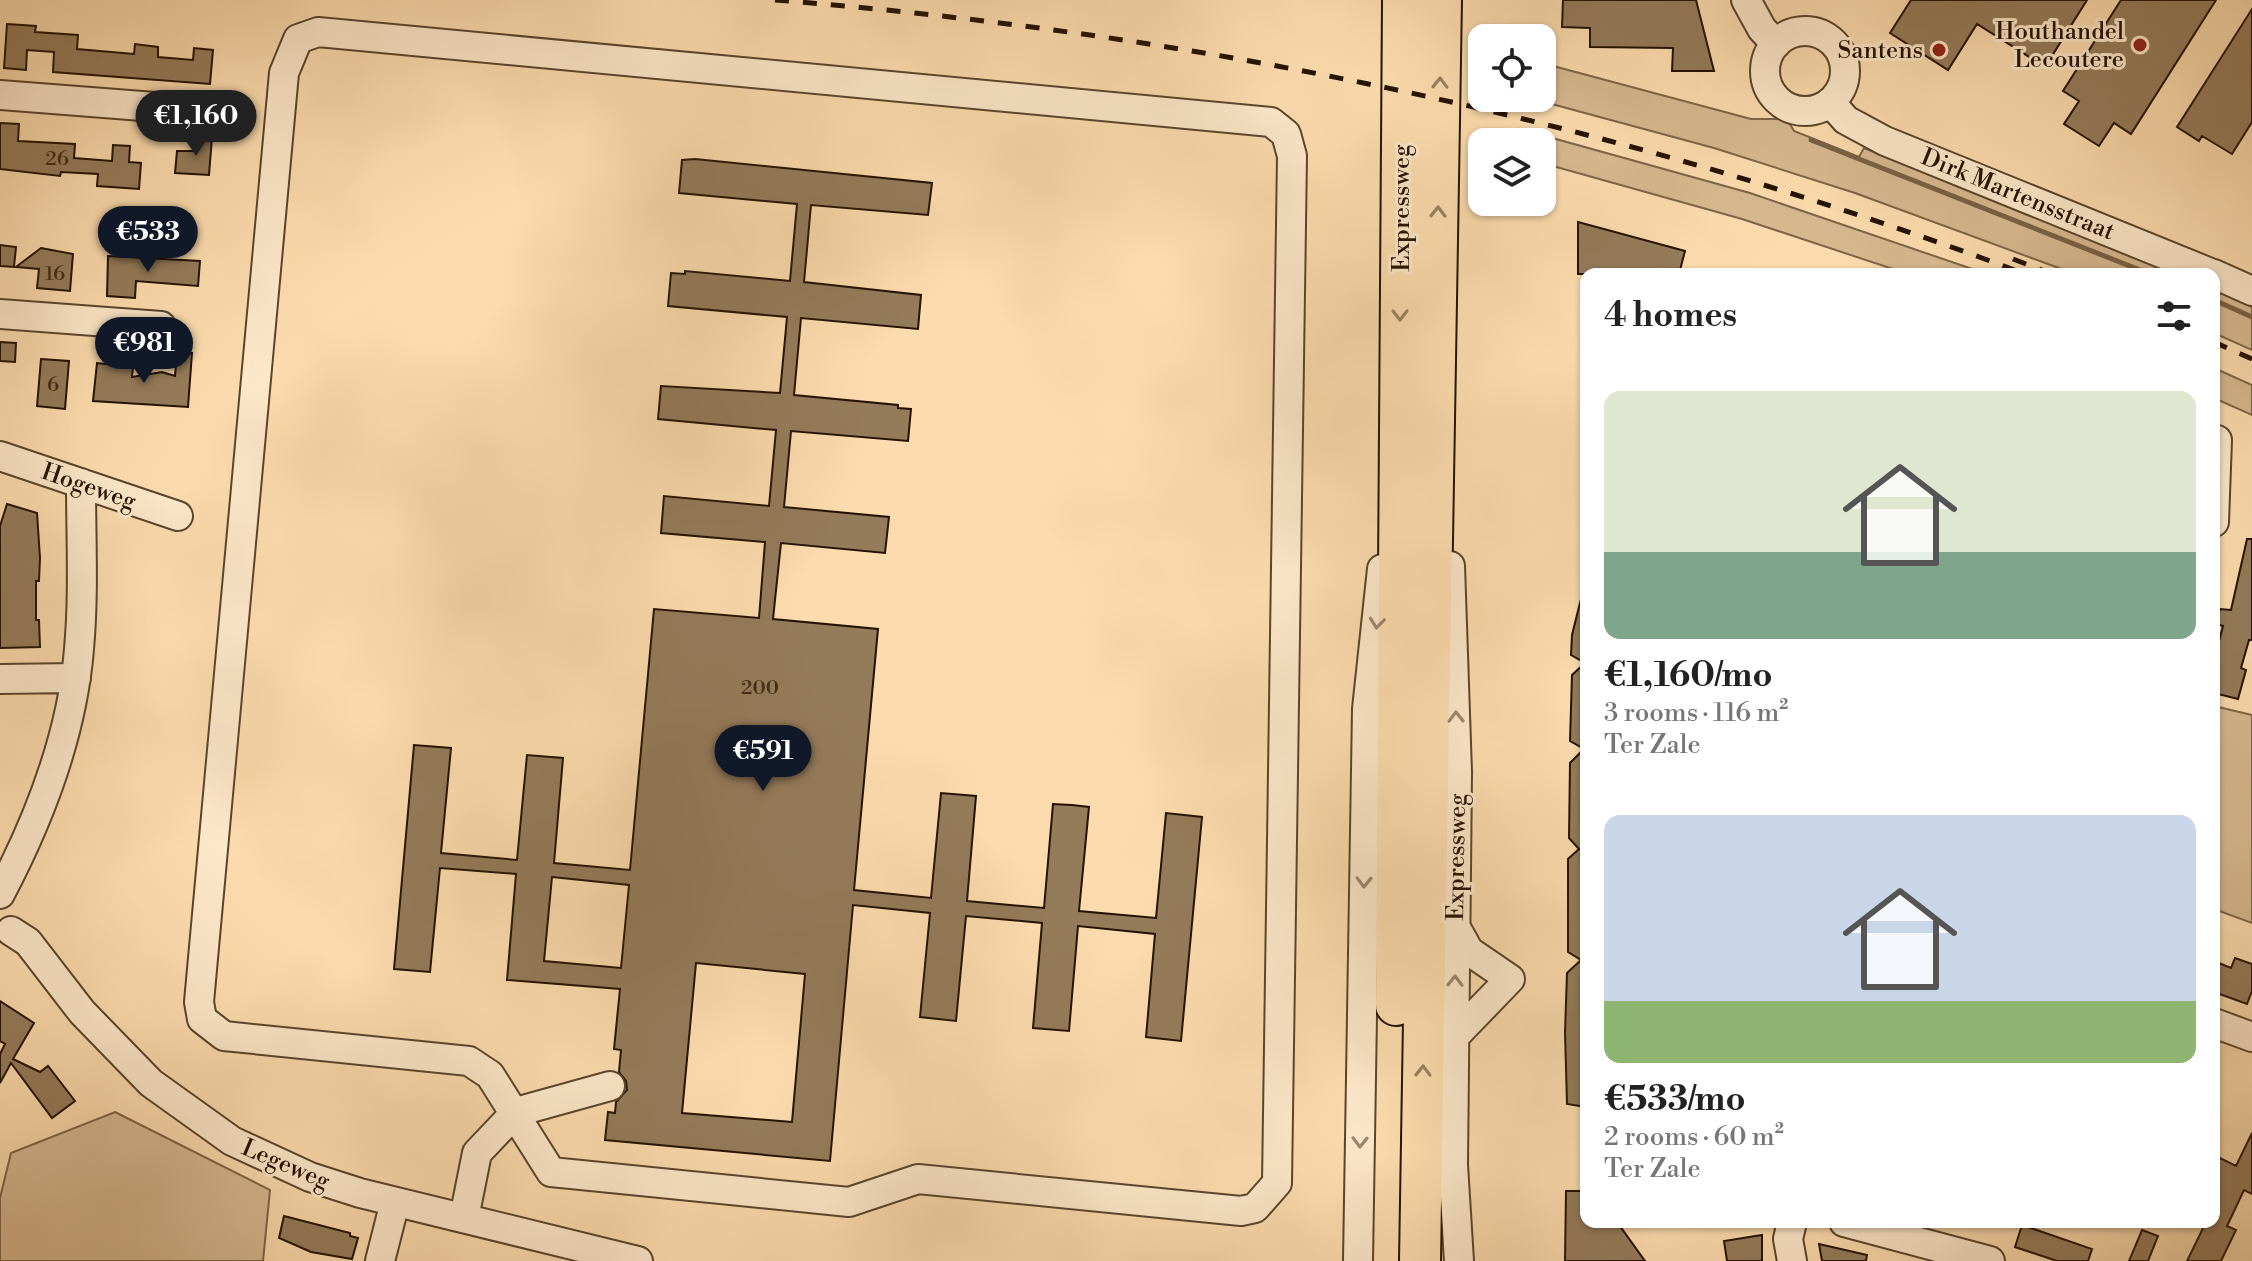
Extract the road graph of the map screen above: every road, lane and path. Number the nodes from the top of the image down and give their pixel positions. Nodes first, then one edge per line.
1 (1403, 0) edge
2 (1441, 0) edge
3 (1746, 0) edge
4 (1776, 44) junction
5 (0, 95) edge
6 (1830, 102) junction
7 (168, 108) dead end
8 (2199, 268) edge
9 (2220, 277) edge
10 (2252, 291) edge
11 (0, 314) edge
12 (161, 326) dead end
13 (0, 456) edge
14 (1416, 460) junction
15 (81, 483) junction
16 (178, 516) dead end
17 (76, 678) junction
18 (0, 679) edge
19 (0, 894) edge
20 (1455, 926) junction
21 (5, 936) edge
22 (2220, 1025) edge
23 (1454, 1037) junction
24 (2252, 1037) edge
25 (610, 1086) dead end
26 (516, 1112) junction
27 (395, 1202) junction
28 (464, 1218) junction
29 (1791, 1228) edge
30 (1866, 1228) edge
31 (380, 1261) edge
32 (638, 1261) edge
33 (1358, 1261) edge
34 (1393, 1261) edge
35 (1420, 1261) edge
36 (1459, 1261) edge
37 (1792, 1261) edge
38 (1990, 1261) edge

1 -> 14 highway, Expressweg
14 -> 2 highway, Expressweg
3 - 4 street
4 - 6 street
4 - 6 street
5 - 7 street
6 - 8 street, Dirk Martensstraat
9 - 10 street, Dirk Martensstraat
11 - 12 street
13 - 15 street, Hogeweg
20 -> 14 street, Expressweg
14 -> 33 street, Expressweg
14 - 34 highway, Expressweg
35 -> 14 highway, Expressweg
15 - 16 street, Hogeweg
15 - 17 street
17 - 18 street
17 - 19 street
19 - 21 street
23 -> 20 street, Expressweg
20 - 23 street
21 - 27 street, Legeweg
22 - 24 street
23 - 36 street, Expressweg
25 - 26 street
26 - 26 street
26 - 28 street
27 - 28 street, Legeweg
27 - 31 street
28 - 32 street, Legeweg
29 - 37 street
30 - 38 street

